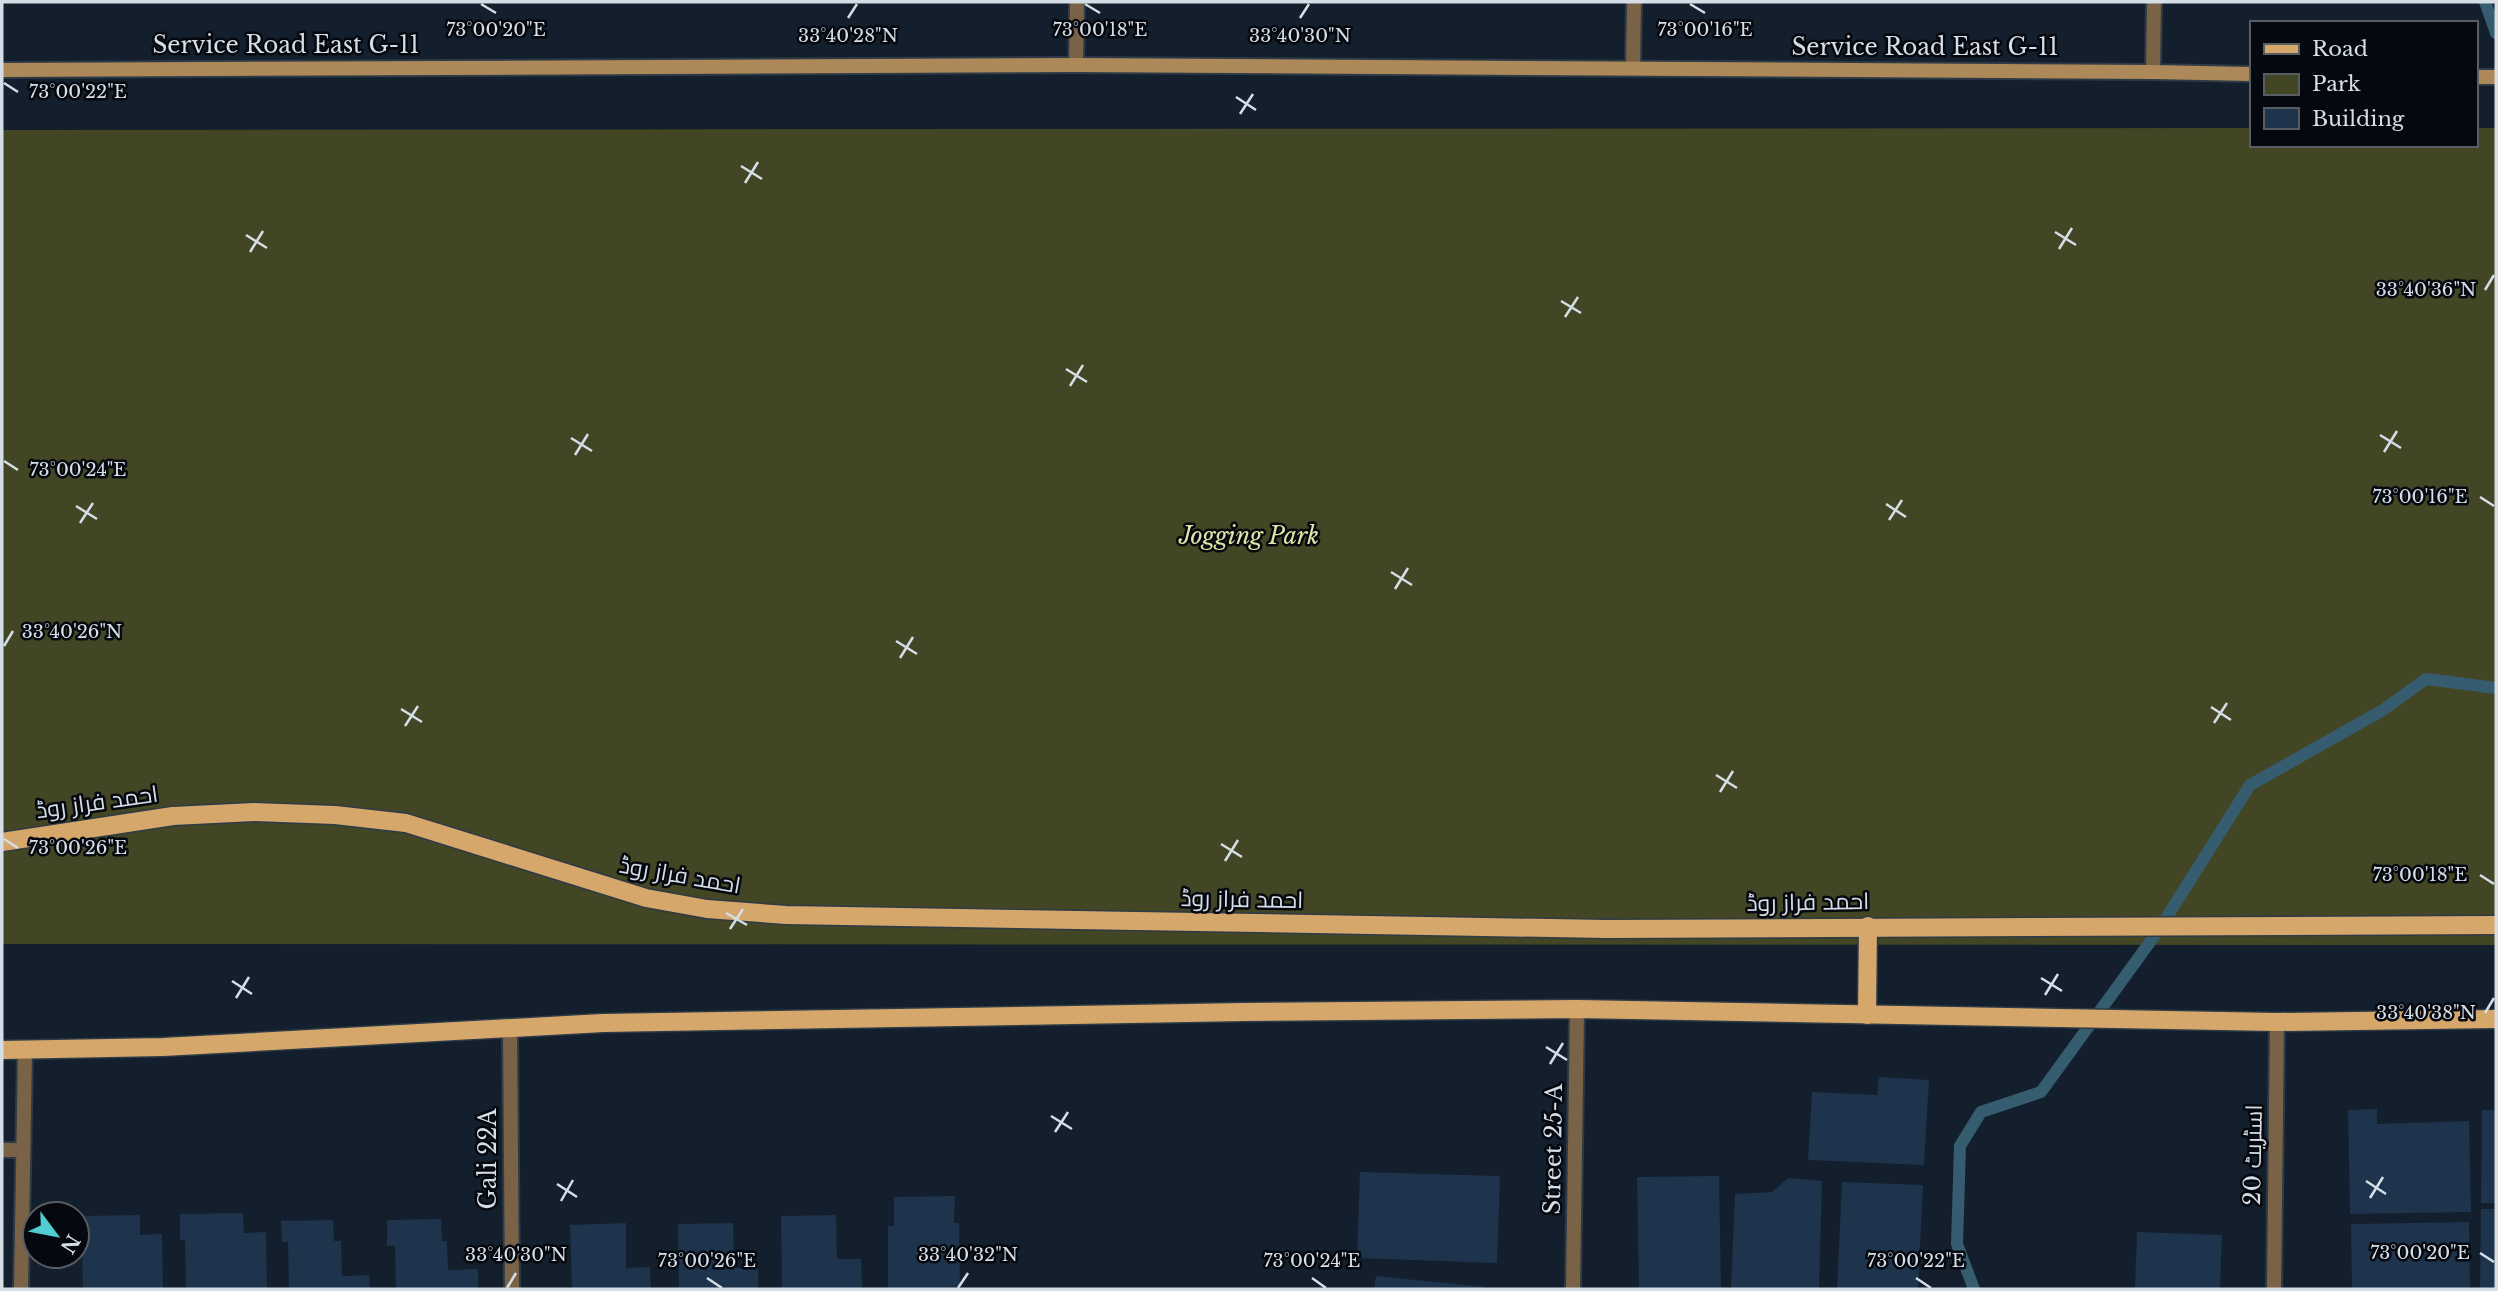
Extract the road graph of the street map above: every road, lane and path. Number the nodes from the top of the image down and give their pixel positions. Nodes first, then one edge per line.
1 (1077, 2) edge
2 (1634, 2) edge
3 (2154, 2) edge
4 (1076, 65) junction
5 (1633, 67) junction
6 (2, 69) edge
7 (2153, 72) junction
8 (2250, 75) edge
9 (2477, 77) edge
10 (2496, 77) edge
11 (2, 842) edge
12 (2496, 925) edge
13 (1868, 926) junction
14 (1577, 1009) junction
15 (1867, 1015) junction
16 (2496, 1019) edge
17 (2277, 1022) junction
18 (510, 1029) junction
19 (24, 1050) junction
20 (2, 1051) edge
21 (2, 1150) edge
22 (23, 1150) junction
23 (21, 1289) edge
24 (512, 1289) edge
25 (1573, 1289) edge
26 (2274, 1289) edge

1 - 4 street
2 - 5 street
3 - 7 street
4 - 5 street, Service Road East G-11
4 - 6 street, Service Road East G-11
5 - 7 street, Service Road East G-11
7 - 8 street, Service Road East G-11
9 - 10 street
11 - 13 main road, احمد فراز روڈ
12 - 13 main road, احمد فراز روڈ
13 - 15 main road
14 - 15 main road
14 - 18 main road
14 - 25 street, Street 25-A
15 - 17 main road
16 - 17 main road
17 - 26 street, اسٹریٹ 20
18 - 19 main road
18 - 24 street, Gali 22A
19 - 20 main road
19 - 22 street
21 - 22 street
22 - 23 street

